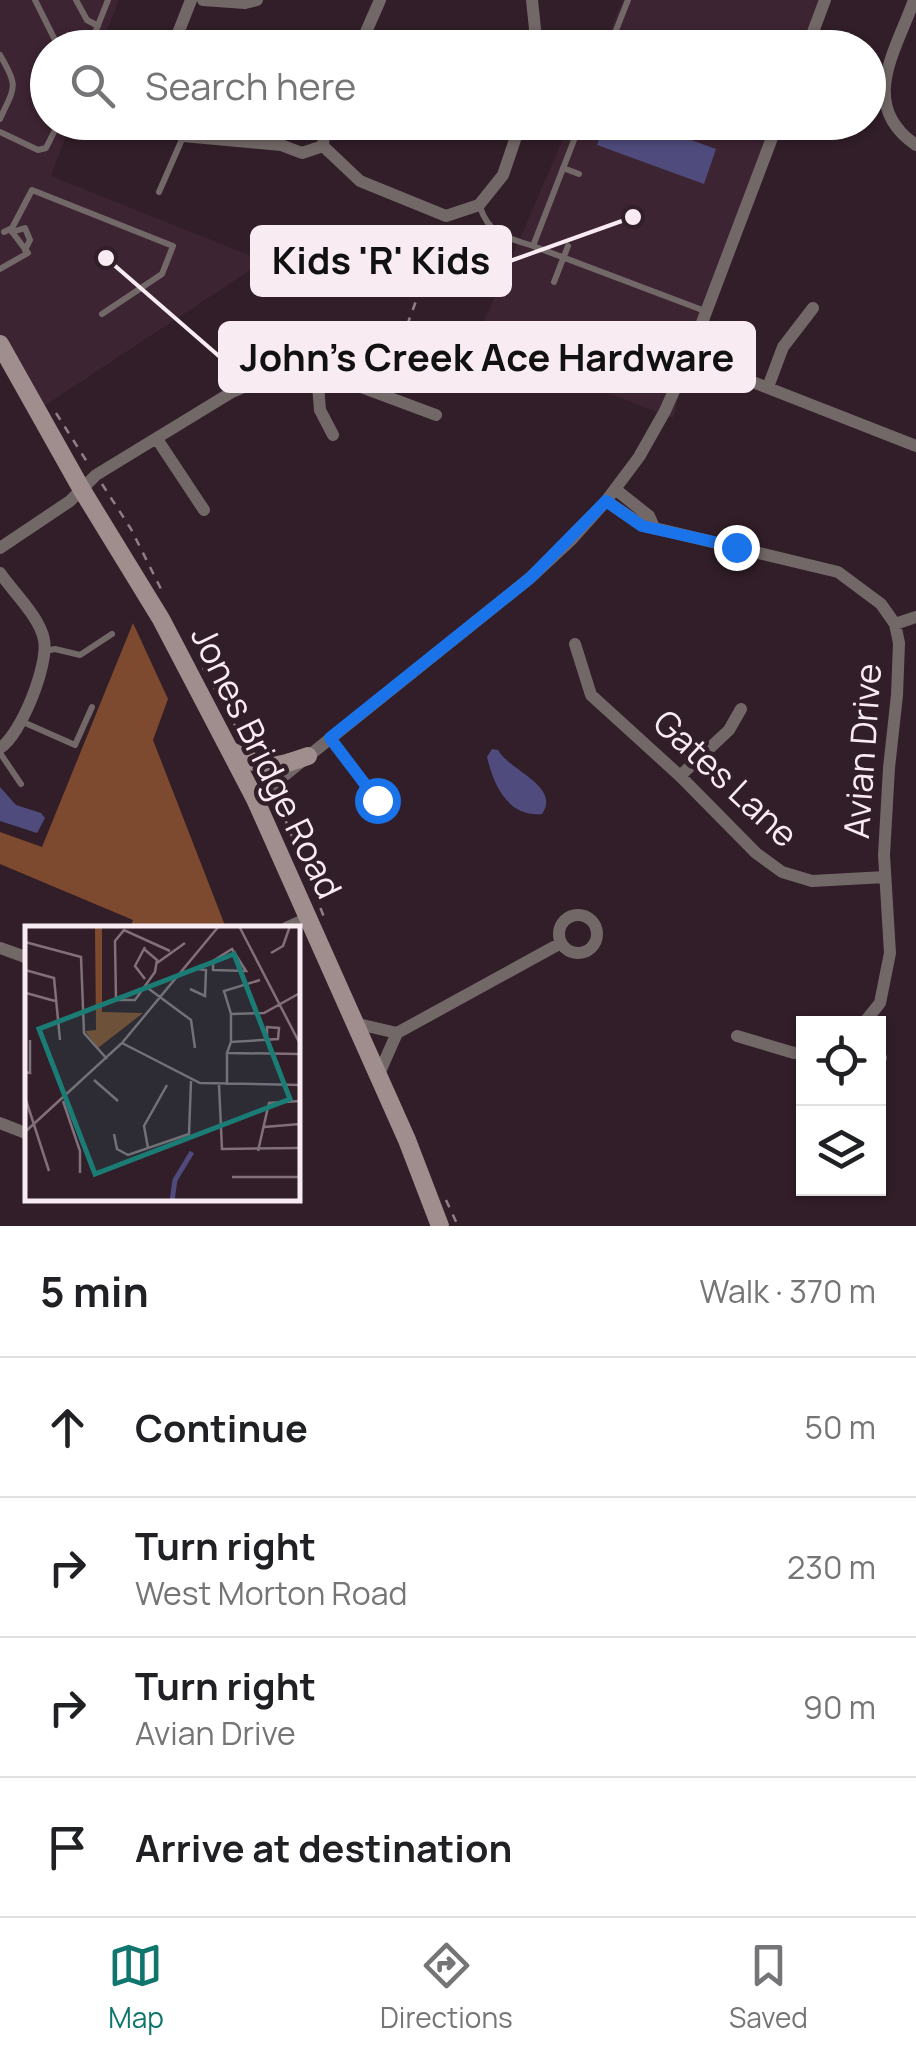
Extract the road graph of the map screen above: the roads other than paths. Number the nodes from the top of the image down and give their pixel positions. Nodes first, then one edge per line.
1 (35, 0) edge
2 (76, 0) edge
3 (108, 0) edge
4 (191, 0) edge
5 (202, 0) edge
6 (257, 0) edge
7 (532, 0) edge
8 (628, 0) edge
9 (825, 0) edge
10 (914, 0) edge
11 (376, 1) edge
12 (98, 26) junction
13 (50, 30) edge
14 (96, 30) edge
15 (180, 30) edge
16 (366, 30) edge
17 (535, 30) edge
18 (617, 30) edge
19 (814, 30) edge
20 (0, 55) edge
21 (886, 86) edge
22 (886, 106) edge
23 (0, 119) edge
24 (0, 132) edge
25 (50, 140) edge
26 (180, 140) edge
27 (255, 140) edge
28 (282, 140) edge
29 (324, 140) edge
30 (514, 140) edge
31 (573, 140) edge
32 (771, 140) edge
33 (281, 144) junction
34 (916, 145) edge
35 (323, 146) junction
36 (563, 168) junction
37 (579, 174) dead end
38 (159, 192) dead end
39 (479, 205) junction
40 (9, 231) junction
41 (533, 246) junction
42 (568, 246) dead end
43 (25, 250) junction
44 (563, 258) junction
45 (0, 269) edge
46 (554, 282) dead end
47 (813, 308) dead end
48 (707, 312) junction
49 (102, 314) dead end
50 (0, 344) edge
51 (690, 357) junction
52 (316, 373) junction
53 (768, 387) junction
54 (436, 414) dead end
55 (333, 435) dead end
56 (157, 438) junction
57 (916, 446) edge
58 (615, 489) junction
59 (82, 490) junction
60 (606, 501) junction
61 (204, 510) dead end
62 (653, 526) junction
63 (0, 548) edge
64 (0, 573) edge
65 (916, 616) edge
66 (894, 624) junction
67 (112, 634) dead end
68 (576, 644) dead end
69 (44, 651) junction
70 (92, 707) dead end
71 (741, 708) dead end
72 (22, 721) junction
73 (330, 738) junction
74 (239, 750) junction
75 (0, 751) edge
76 (308, 756) junction
77 (680, 776) junction
78 (21, 784) dead end
79 (255, 798) junction
80 (377, 800) dead end
81 (885, 877) junction
82 (308, 918) junction
83 (290, 926) edge
84 (560, 943) dead end
85 (0, 948) edge
86 (25, 957) edge
87 (869, 1016) edge
88 (354, 1023) junction
89 (397, 1033) junction
90 (737, 1036) dead end
91 (796, 1054) edge
92 (378, 1076) junction
93 (0, 1123) edge
94 (25, 1133) edge
95 (440, 1226) edge

1 - 13 lane
2 - 12 lane
3 - 12 lane
4 - 15 street
5 - 6 street
7 - 17 street
8 - 18 lane
9 - 19 street
10 - 21 street
11 - 16 street
12 - 14 lane
20 - 23 lane
22 - 34 street
24 - 25 lane
26 - 38 lane
27 - 33 street
28 - 33 lane
29 - 35 street
30 - 39 street
31 - 36 lane
32 - 48 street
33 - 35 street
35 - 39 street
36 - 37 lane
36 - 41 lane
39 - 41 lane
40 - 43 lane
40 - 43 lane
40 - 49 lane
41 - 44 lane
42 - 44 lane
43 - 45 lane
44 - 46 lane
44 - 48 lane
47 - 53 street
48 - 51 street
50 - 59 main road, Jones Bridge Road
51 - 53 street
51 - 58 street
52 - 54 street
52 - 55 street
52 - 56 street
53 - 57 street
56 - 59 street
56 - 61 street
58 - 60 street
58 - 62 street
59 - 63 street
59 - 74 main road, Jones Bridge Road
60 - 62 street, Avian Drive
60 - 73 street
62 - 66 street, Avian Drive
64 - 69 street
65 - 66 street
66 - 81 street, Avian Drive
67 - 69 lane
68 - 77 street, Gates Lane
69 - 72 street
70 - 72 lane
71 - 77 street
72 - 75 street
73 - 76 street
73 - 80 lane
74 - 76 main road
74 - 79 main road, Jones Bridge Road
75 - 78 lane
76 - 79 street
77 - 81 street, Gates Lane
79 - 82 main road, Jones Bridge Road
81 - 87 street, Avian Drive
82 - 83 street
82 - 88 main road, Jones Bridge Road
84 - 89 street
85 - 86 street
88 - 89 street
88 - 92 main road, Jones Bridge Road
89 - 92 street
90 - 91 street
92 - 95 main road, Jones Bridge Road
93 - 94 street

